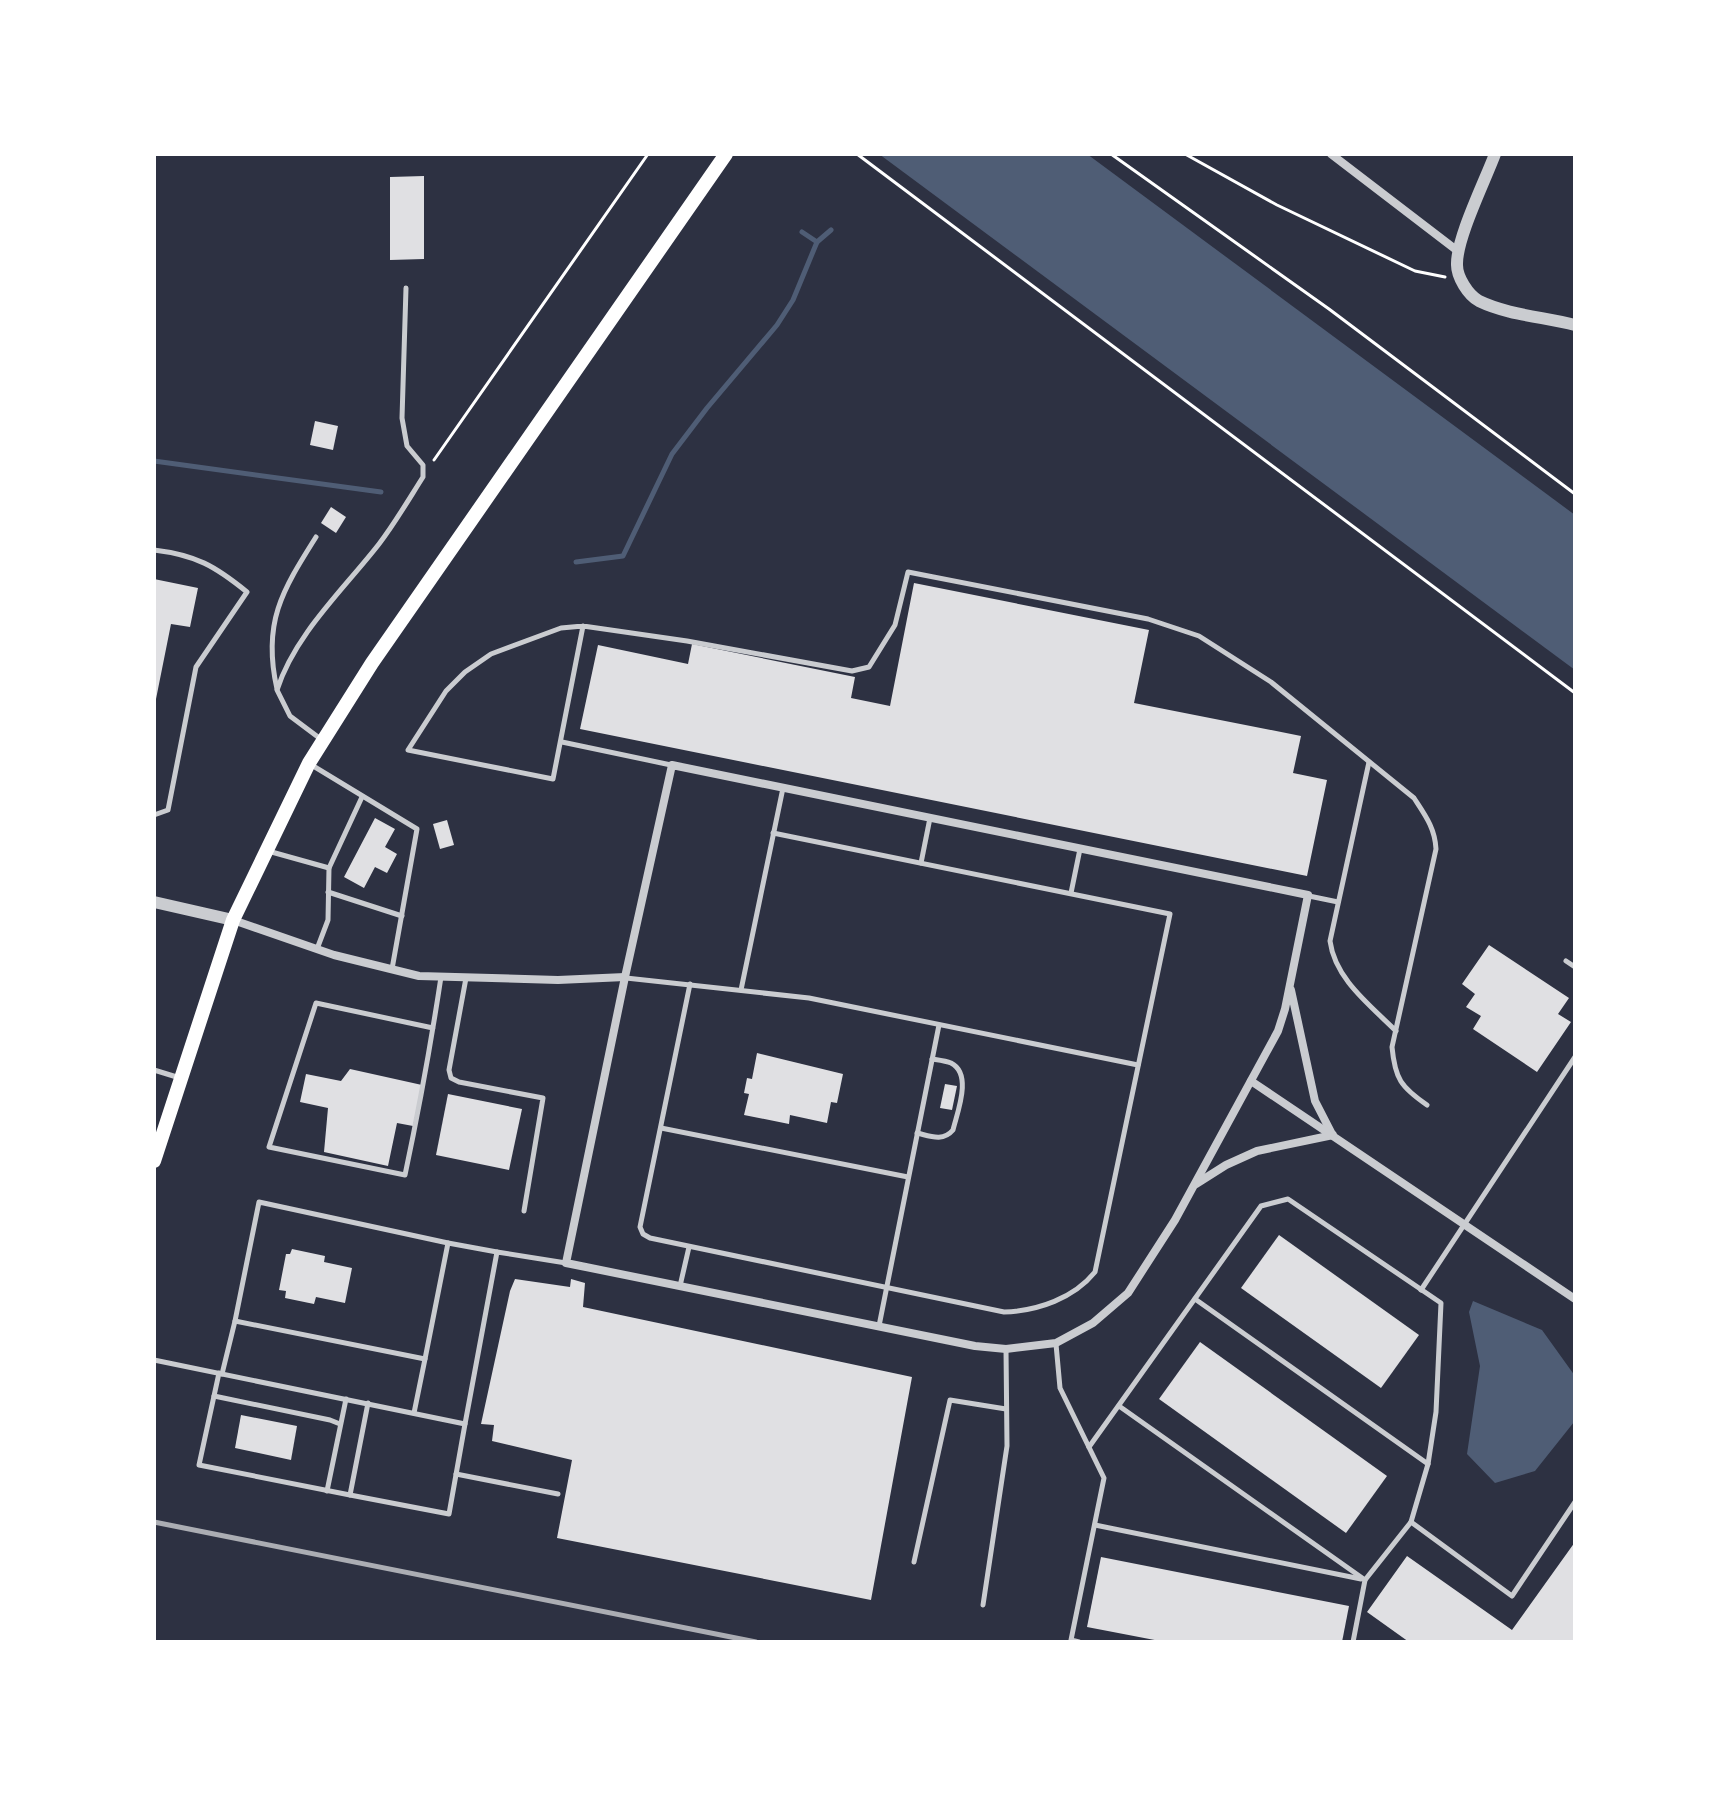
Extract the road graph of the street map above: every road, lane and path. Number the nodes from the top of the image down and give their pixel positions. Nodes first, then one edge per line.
1 (648, 154) edge
2 (726, 154) edge
3 (857, 154) edge
4 (1111, 154) edge
5 (1185, 154) edge
6 (1331, 154) edge
7 (1495, 154) edge
8 (1459, 252) junction
9 (1460, 280) junction
10 (406, 288) dead end
11 (1575, 325) edge
12 (423, 477) junction
13 (1575, 494) edge
14 (316, 537) dead end
15 (154, 550) edge
16 (583, 626) junction
17 (277, 690) junction
18 (1575, 693) edge
19 (324, 741) junction
20 (562, 742) junction
21 (1369, 762) junction
22 (309, 763) junction
23 (672, 765) junction
24 (783, 788) junction
25 (362, 797) junction
26 (154, 815) edge
27 (930, 818) junction
28 (773, 833) junction
29 (1080, 849) junction
30 (266, 850) junction
31 (921, 863) junction
32 (329, 868) junction
33 (328, 892) junction
34 (1071, 893) junction
35 (1308, 895) junction
36 (154, 902) edge
37 (1338, 902) junction
38 (402, 916) junction
39 (233, 920) junction
40 (317, 949) junction
41 (1566, 961) dead end
42 (1575, 967) edge
43 (392, 969) junction
44 (441, 977) junction
45 (625, 977) junction
46 (466, 978) junction
47 (1289, 981) junction
48 (690, 984) junction
49 (741, 990) junction
50 (939, 1025) junction
51 (433, 1028) junction
52 (1396, 1031) junction
53 (1575, 1057) edge
54 (932, 1059) junction
55 (1138, 1065) junction
56 (154, 1070) edge
57 (180, 1078) junction
58 (1251, 1081) junction
59 (1427, 1105) dead end
60 (661, 1128) junction
61 (917, 1133) junction
62 (1333, 1135) junction
63 (154, 1161) edge
64 (908, 1177) junction
65 (1194, 1185) junction
66 (524, 1211) dead end
67 (1465, 1223) junction
68 (448, 1243) junction
69 (689, 1247) junction
70 (497, 1252) junction
71 (566, 1263) junction
72 (680, 1286) junction
73 (886, 1288) junction
74 (1421, 1290) junction
75 (1195, 1299) junction
76 (1575, 1299) edge
77 (235, 1321) junction
78 (879, 1326) junction
79 (1056, 1343) junction
80 (1006, 1349) junction
81 (425, 1359) junction
82 (154, 1360) edge
83 (220, 1374) junction
84 (214, 1396) junction
85 (346, 1399) junction
86 (368, 1403) junction
87 (1119, 1406) junction
88 (1007, 1409) junction
89 (414, 1413) junction
90 (340, 1424) junction
91 (465, 1424) junction
92 (1089, 1447) junction
93 (1428, 1464) junction
94 (456, 1474) junction
95 (327, 1491) junction
96 (558, 1494) dead end
97 (350, 1495) junction
98 (1575, 1502) edge
99 (1411, 1522) junction
100 (1095, 1525) junction
101 (914, 1562) dead end
102 (1365, 1580) junction
103 (983, 1605) dead end
104 (1079, 1642) edge
105 (1353, 1642) edge

1 - 12 path
2 - 19 main road
3 - 18 path
4 - 13 path
5 - 9 path
6 - 8 street
7 - 8 street
8 - 9 street
9 - 11 street
10 - 12 lane
12 - 17 lane
14 - 17 lane
15 - 26 lane
16 - 20 lane
16 - 20 lane
16 - 21 lane
17 - 19 lane
19 - 22 main road
20 - 23 lane
21 - 37 lane
21 - 52 lane
22 - 25 lane
22 - 30 main road
23 - 24 street
23 - 45 street
24 - 27 street
24 - 28 lane
25 - 32 lane
25 - 38 lane
27 - 29 street
27 - 31 lane
28 - 31 lane
28 - 49 lane
29 - 34 lane
29 - 35 street
30 - 32 lane
30 - 39 main road
31 - 34 lane
32 - 33 lane
33 - 38 lane
33 - 40 lane
34 - 55 lane
35 - 37 lane
35 - 47 street
36 - 39 street
37 - 52 lane
38 - 43 lane
39 - 40 street
39 - 57 main road
40 - 43 street
41 - 42 lane
43 - 44 street
44 - 46 street
44 - 51 lane
45 - 46 street
45 - 48 lane
45 - 71 street
46 - 66 lane
47 - 58 street
47 - 62 street
48 - 49 lane
48 - 60 lane
49 - 50 lane
50 - 54 lane
50 - 55 lane
51 - 51 lane
52 - 59 lane
53 - 67 lane
54 - 61 lane
54 - 61 lane
55 - 73 lane
56 - 57 lane
57 - 63 main road
58 - 62 street
58 - 65 street
60 - 64 lane
60 - 69 lane
61 - 64 lane
62 - 65 street
62 - 67 street
64 - 73 lane
65 - 79 street
67 - 74 lane
67 - 76 street
68 - 70 lane
68 - 77 lane
68 - 81 lane
69 - 72 lane
69 - 73 lane
70 - 71 lane
70 - 91 lane
71 - 72 street
72 - 78 street
73 - 78 lane
74 - 75 lane
74 - 93 lane
75 - 87 lane
75 - 93 lane
77 - 81 lane
77 - 83 lane
78 - 80 street
79 - 80 street
79 - 92 lane
80 - 88 lane
81 - 89 lane
82 - 83 lane
83 - 84 lane
83 - 85 lane
84 - 90 lane
84 - 95 lane
85 - 86 lane
85 - 90 lane
86 - 89 lane
86 - 97 lane
87 - 92 lane
87 - 102 lane
88 - 101 lane
88 - 103 lane
89 - 91 lane
90 - 95 lane
91 - 94 lane
92 - 100 lane
93 - 99 lane
94 - 96 lane
94 - 97 lane
95 - 97 lane
98 - 99 lane
99 - 102 lane
100 - 102 lane
100 - 104 lane
102 - 105 lane

